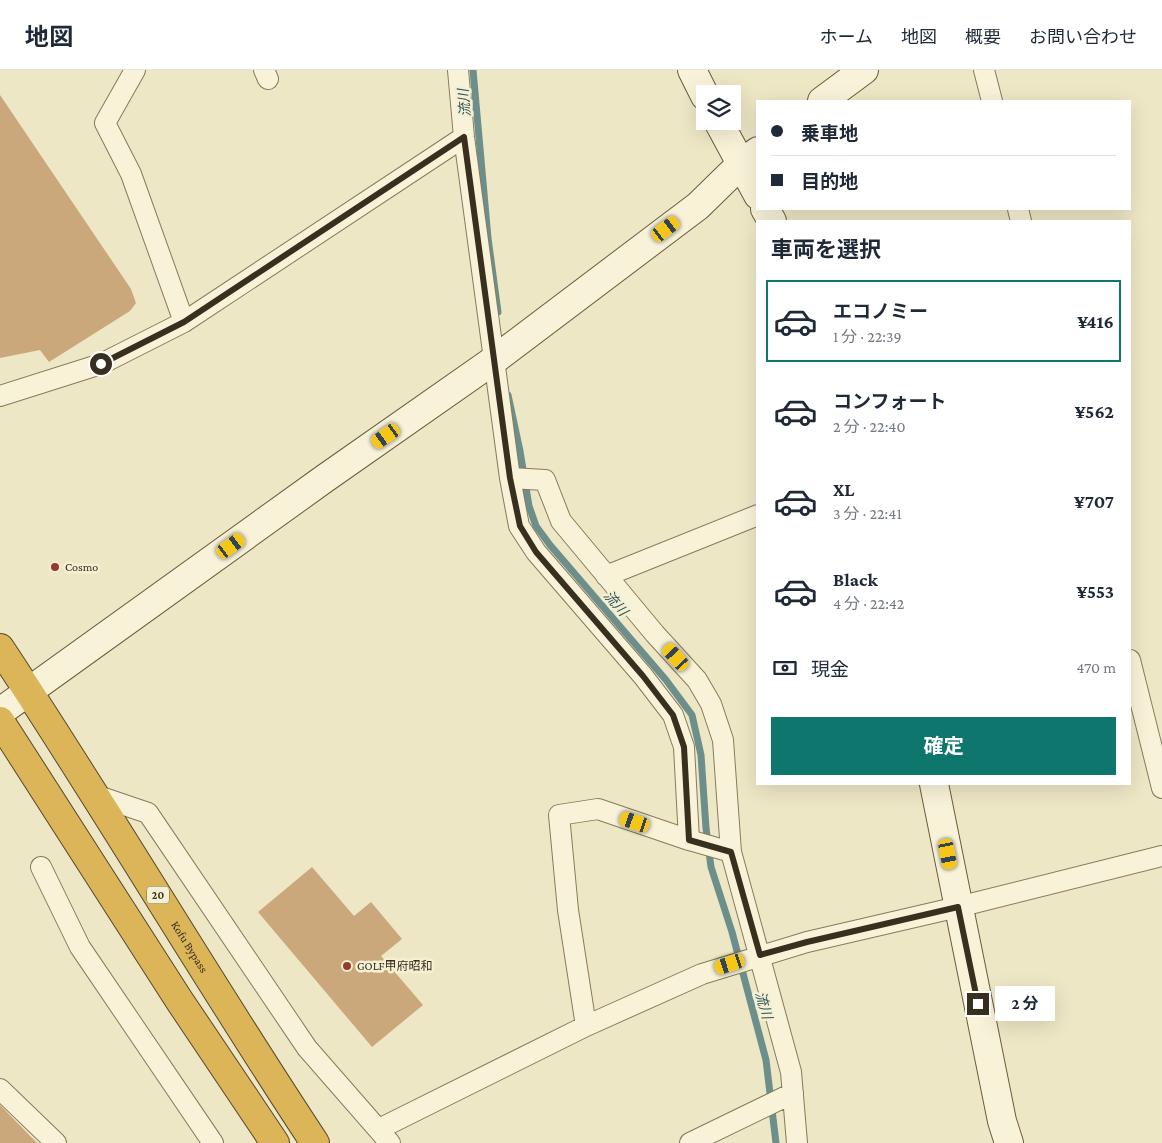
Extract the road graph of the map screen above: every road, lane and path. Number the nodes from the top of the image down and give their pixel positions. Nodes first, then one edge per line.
1 (135, 70) edge
2 (458, 70) edge
3 (692, 70) edge
4 (864, 70) edge
5 (984, 70) edge
6 (700, 85) edge
7 (823, 100) edge
8 (992, 100) edge
9 (726, 130) edge
10 (464, 137) junction
11 (749, 157) edge
12 (756, 187) edge
13 (184, 322) junction
14 (494, 360) junction
15 (0, 396) edge
16 (510, 478) junction
17 (756, 516) edge
18 (606, 576) junction
19 (0, 648) edge
20 (1131, 664) edge
21 (28, 691) junction
22 (0, 712) edge
23 (0, 721) edge
24 (934, 785) edge
25 (1162, 788) edge
26 (95, 795) junction
27 (689, 840) junction
28 (731, 852) junction
29 (1162, 856) edge
30 (41, 867) dead end
31 (958, 907) junction
32 (760, 955) junction
33 (179, 1000) junction
34 (586, 1026) junction
35 (274, 1082) junction
36 (0, 1089) edge
37 (793, 1093) junction
38 (384, 1136) edge
39 (56, 1143) edge
40 (213, 1143) edge
41 (252, 1143) edge
42 (275, 1143) edge
43 (315, 1143) edge
44 (333, 1143) edge
45 (690, 1143) edge
46 (797, 1143) edge
47 (1009, 1143) edge

1 - 13 street
2 - 10 street
3 - 6 street
4 - 7 street
5 - 8 street
9 - 11 street
10 - 13 street
10 - 14 street
11 - 12 street
11 - 14 street
13 - 15 street
14 - 16 street
14 - 21 street
16 - 18 street
16 - 27 street
17 - 18 street
18 - 28 street
19 - 21 highway, Kofu Bypass / 20
20 - 25 street
21 - 22 street
21 - 26 highway, Kofu Bypass / 20
23 - 33 highway
24 - 31 street
26 - 35 highway, Kofu Bypass / 20
26 - 38 street
27 - 28 street
27 - 34 street
28 - 32 street
29 - 31 street
30 - 40 street
31 - 32 street
31 - 47 street
32 - 34 street
32 - 37 street
33 - 41 highway
33 - 42 highway
34 - 38 street
35 - 43 highway, Kofu Bypass / 20
35 - 44 highway
36 - 39 street
37 - 45 street
37 - 46 street

